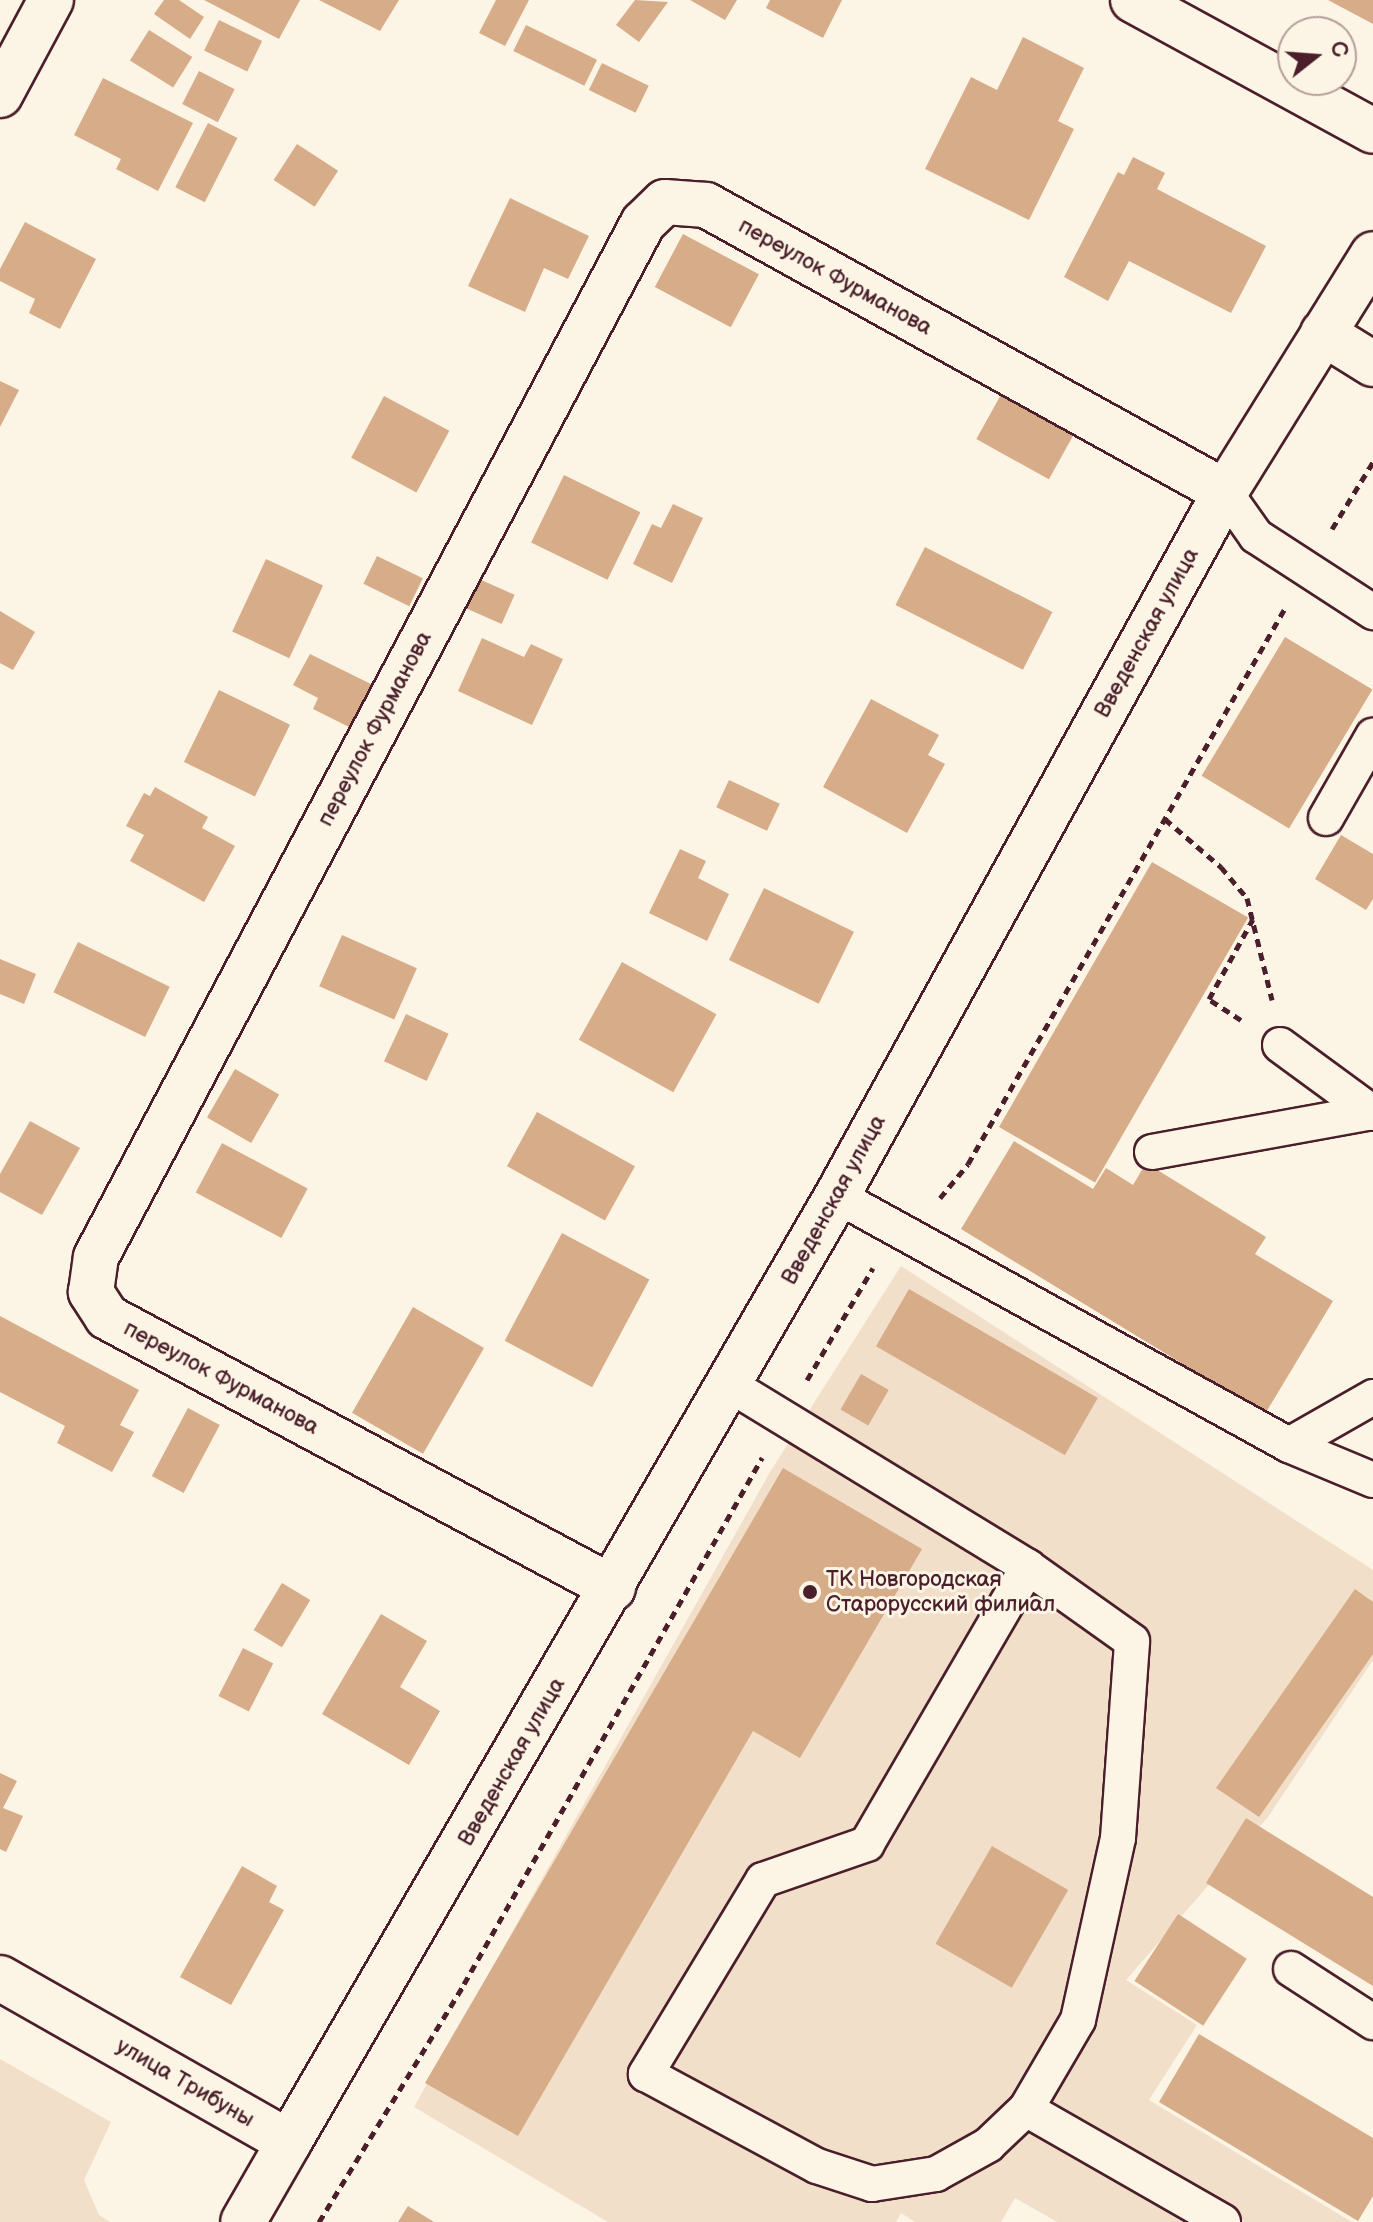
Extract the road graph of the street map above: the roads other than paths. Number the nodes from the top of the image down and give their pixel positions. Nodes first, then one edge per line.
1 (51, 0) edge
2 (1159, 6) edge
3 (0, 95) edge
4 (1373, 131) edge
5 (1373, 254) edge
6 (1323, 333) junction
7 (1373, 364) edge
8 (1225, 492) junction
9 (1373, 612) edge
10 (1373, 736) edge
11 (1326, 818) dead end
12 (1280, 1045) road end
13 (1372, 1112) edge
14 (1152, 1152) dead end
15 (837, 1196) junction
16 (730, 1385) junction
17 (1373, 1397) edge
18 (1289, 1445) junction
19 (1373, 1480) edge
20 (1028, 1567) junction
21 (613, 1588) junction
22 (1291, 1969) dead end
23 (0, 1978) edge
24 (1373, 2022) edge
25 (1026, 2109) junction
26 (289, 2142) junction
27 (243, 2222) edge
28 (1223, 2222) edge

1 - 3 street
2 - 4 street
5 - 6 street, Введенская улица
6 - 7 street
6 - 8 street, Введенская улица
8 - 9 lane
8 - 15 street, Введенская улица
8 - 21 street, переулок Фурманова
10 - 11 lane
12 - 13 lane
13 - 14 lane
15 - 16 street, Введенская улица
15 - 18 lane
16 - 20 lane
16 - 21 street, Введенская улица
17 - 18 lane
18 - 19 lane
20 - 25 lane
20 - 25 lane
21 - 26 street, Введенская улица
22 - 24 lane
23 - 26 street, улица Трибуны
25 - 28 lane
26 - 27 street

